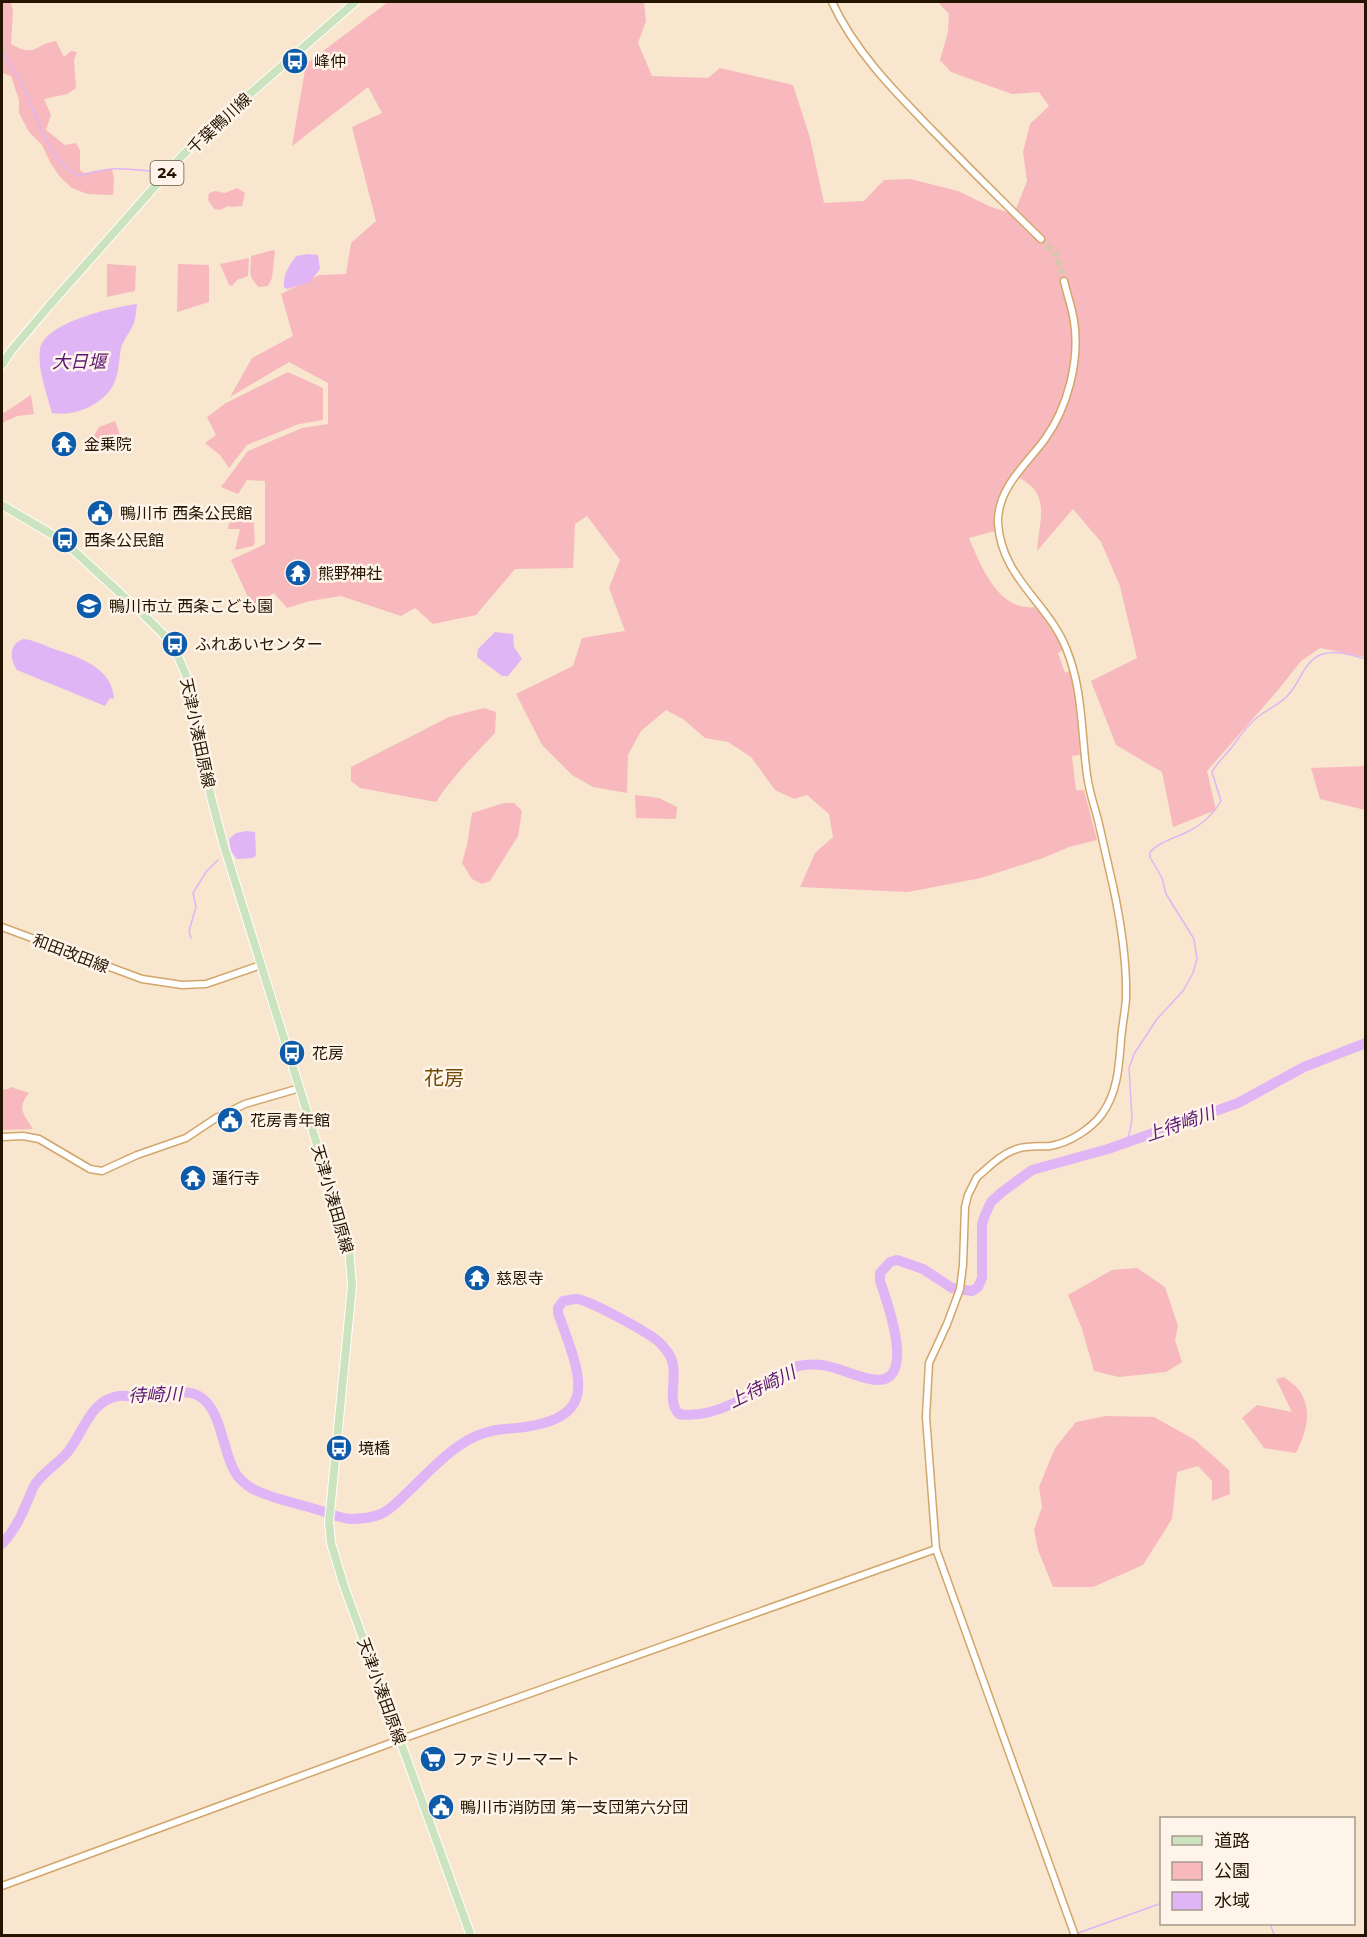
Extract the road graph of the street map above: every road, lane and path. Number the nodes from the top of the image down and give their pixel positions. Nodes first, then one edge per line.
1 (355, 2) edge
2 (832, 2) edge
3 (1041, 240) tunnel mouth
4 (1064, 281) tunnel mouth
5 (2, 365) edge
6 (2, 505) edge
7 (2, 927) edge
8 (261, 965) junction
9 (300, 1088) junction
10 (2, 1137) edge
11 (936, 1549) junction
12 (399, 1740) junction
13 (2, 1886) edge
14 (471, 1935) edge
15 (1075, 1935) edge

1 - 5 main road, 千葉鴨川線 / 24
2 - 3 street
4 - 11 street
6 - 8 main road, 天津小湊田原線
7 - 8 street, 和田改田線
8 - 9 main road, 天津小湊田原線
9 - 10 street
9 - 12 main road, 天津小湊田原線
11 - 12 street
11 - 15 street
12 - 13 street
12 - 14 main road, 天津小湊田原線

